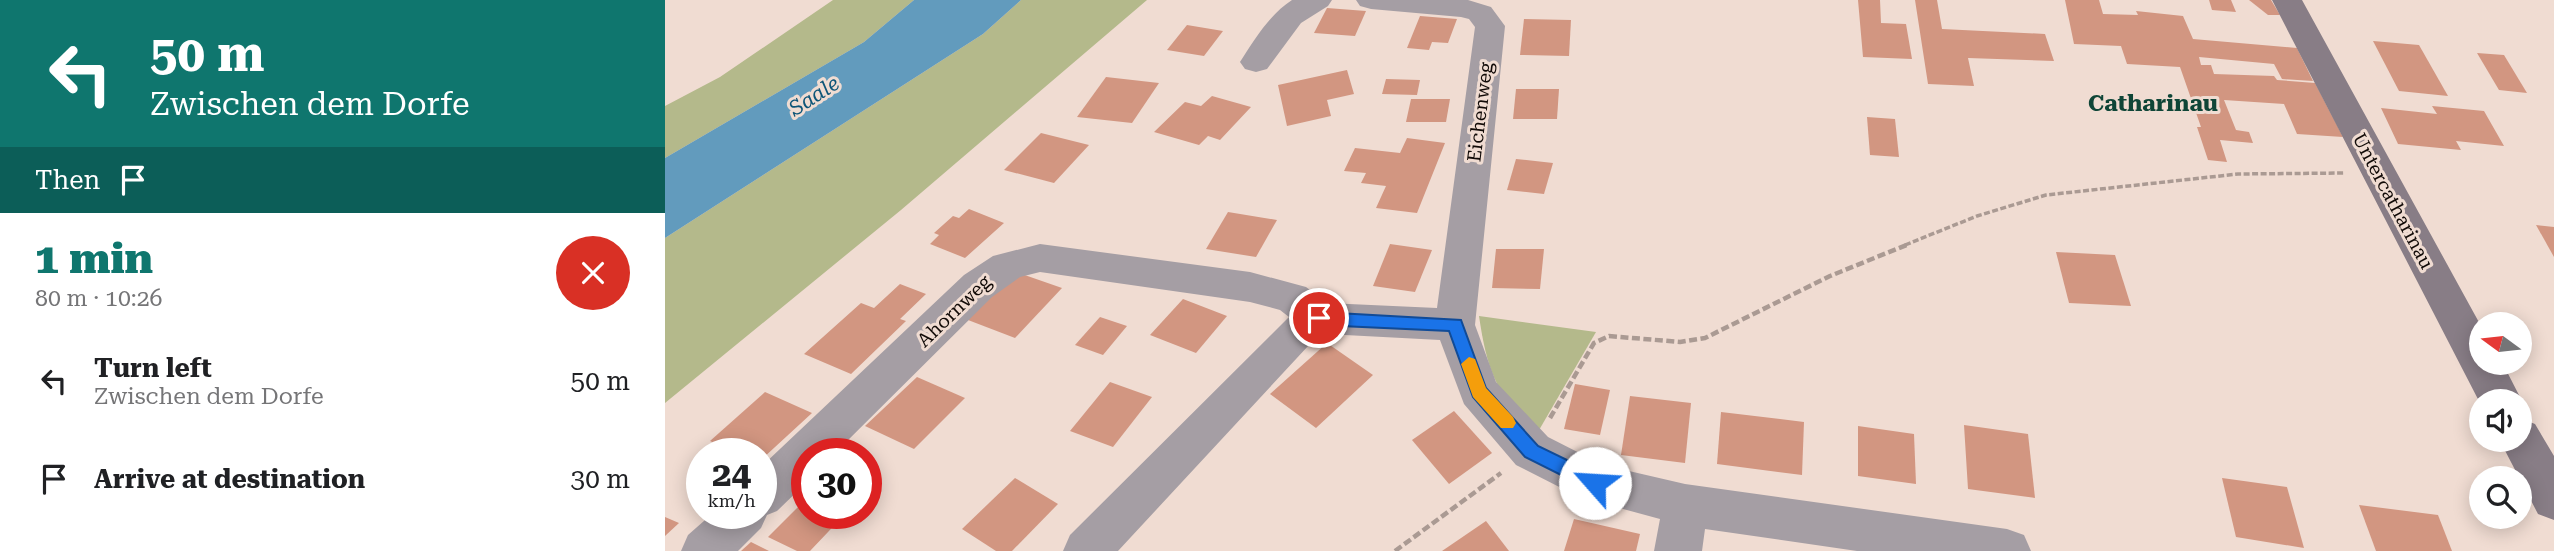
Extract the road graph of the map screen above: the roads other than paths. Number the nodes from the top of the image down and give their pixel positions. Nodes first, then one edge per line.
1 (1317, 0) edge
2 (1371, 0) edge
3 (2287, 0) edge
4 (1256, 62) dead end
5 (1319, 318) junction
6 (1455, 325) junction
7 (2495, 389) edge
8 (2529, 452) edge
9 (777, 481) edge
10 (2554, 499) edge
11 (1685, 505) junction
12 (728, 529) edge
13 (705, 551) edge
14 (1087, 551) edge
15 (1678, 551) edge
16 (2007, 551) edge

1 - 4 street
2 - 6 street, Eichenweg
3 - 7 main road, Untercatharinau
5 - 6 street
5 - 9 street, Ahornweg
5 - 14 street
6 - 11 street
8 - 10 main road
11 - 15 street
11 - 16 street
12 - 13 street

